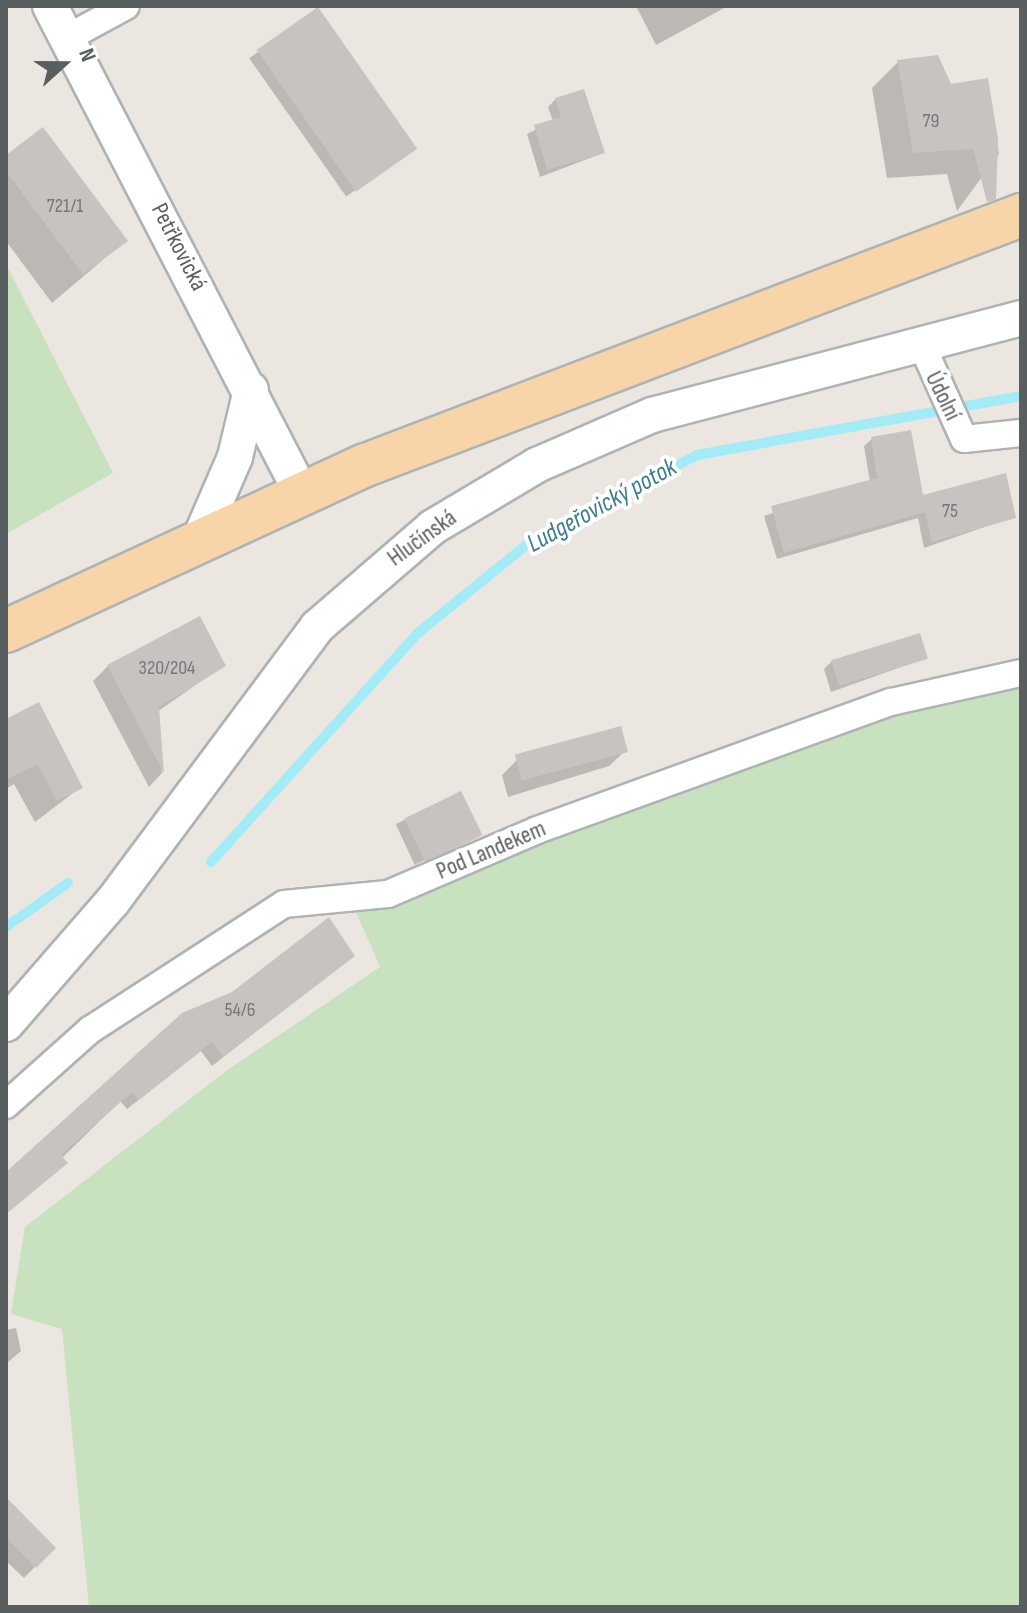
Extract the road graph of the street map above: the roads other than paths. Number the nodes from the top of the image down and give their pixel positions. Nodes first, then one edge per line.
1 (50, 6) edge
2 (126, 6) edge
3 (67, 38) junction
4 (1021, 215) edge
5 (1021, 318) edge
6 (921, 343) junction
7 (251, 390) junction
8 (1021, 433) edge
9 (301, 492) junction
10 (200, 538) junction
11 (6, 631) edge
12 (1021, 673) edge
13 (6, 1024) edge
14 (6, 1105) edge

1 - 3 street, Petřkovická
2 - 3 street
3 - 7 street, Petřkovická
4 - 9 main road
5 - 6 street, Hlučínská
6 - 8 street, Údolní
6 - 13 street, Hlučínská
7 - 9 street, Petřkovická
7 - 10 street
9 - 10 main road
10 - 11 main road
12 - 14 street, Pod Landekem

